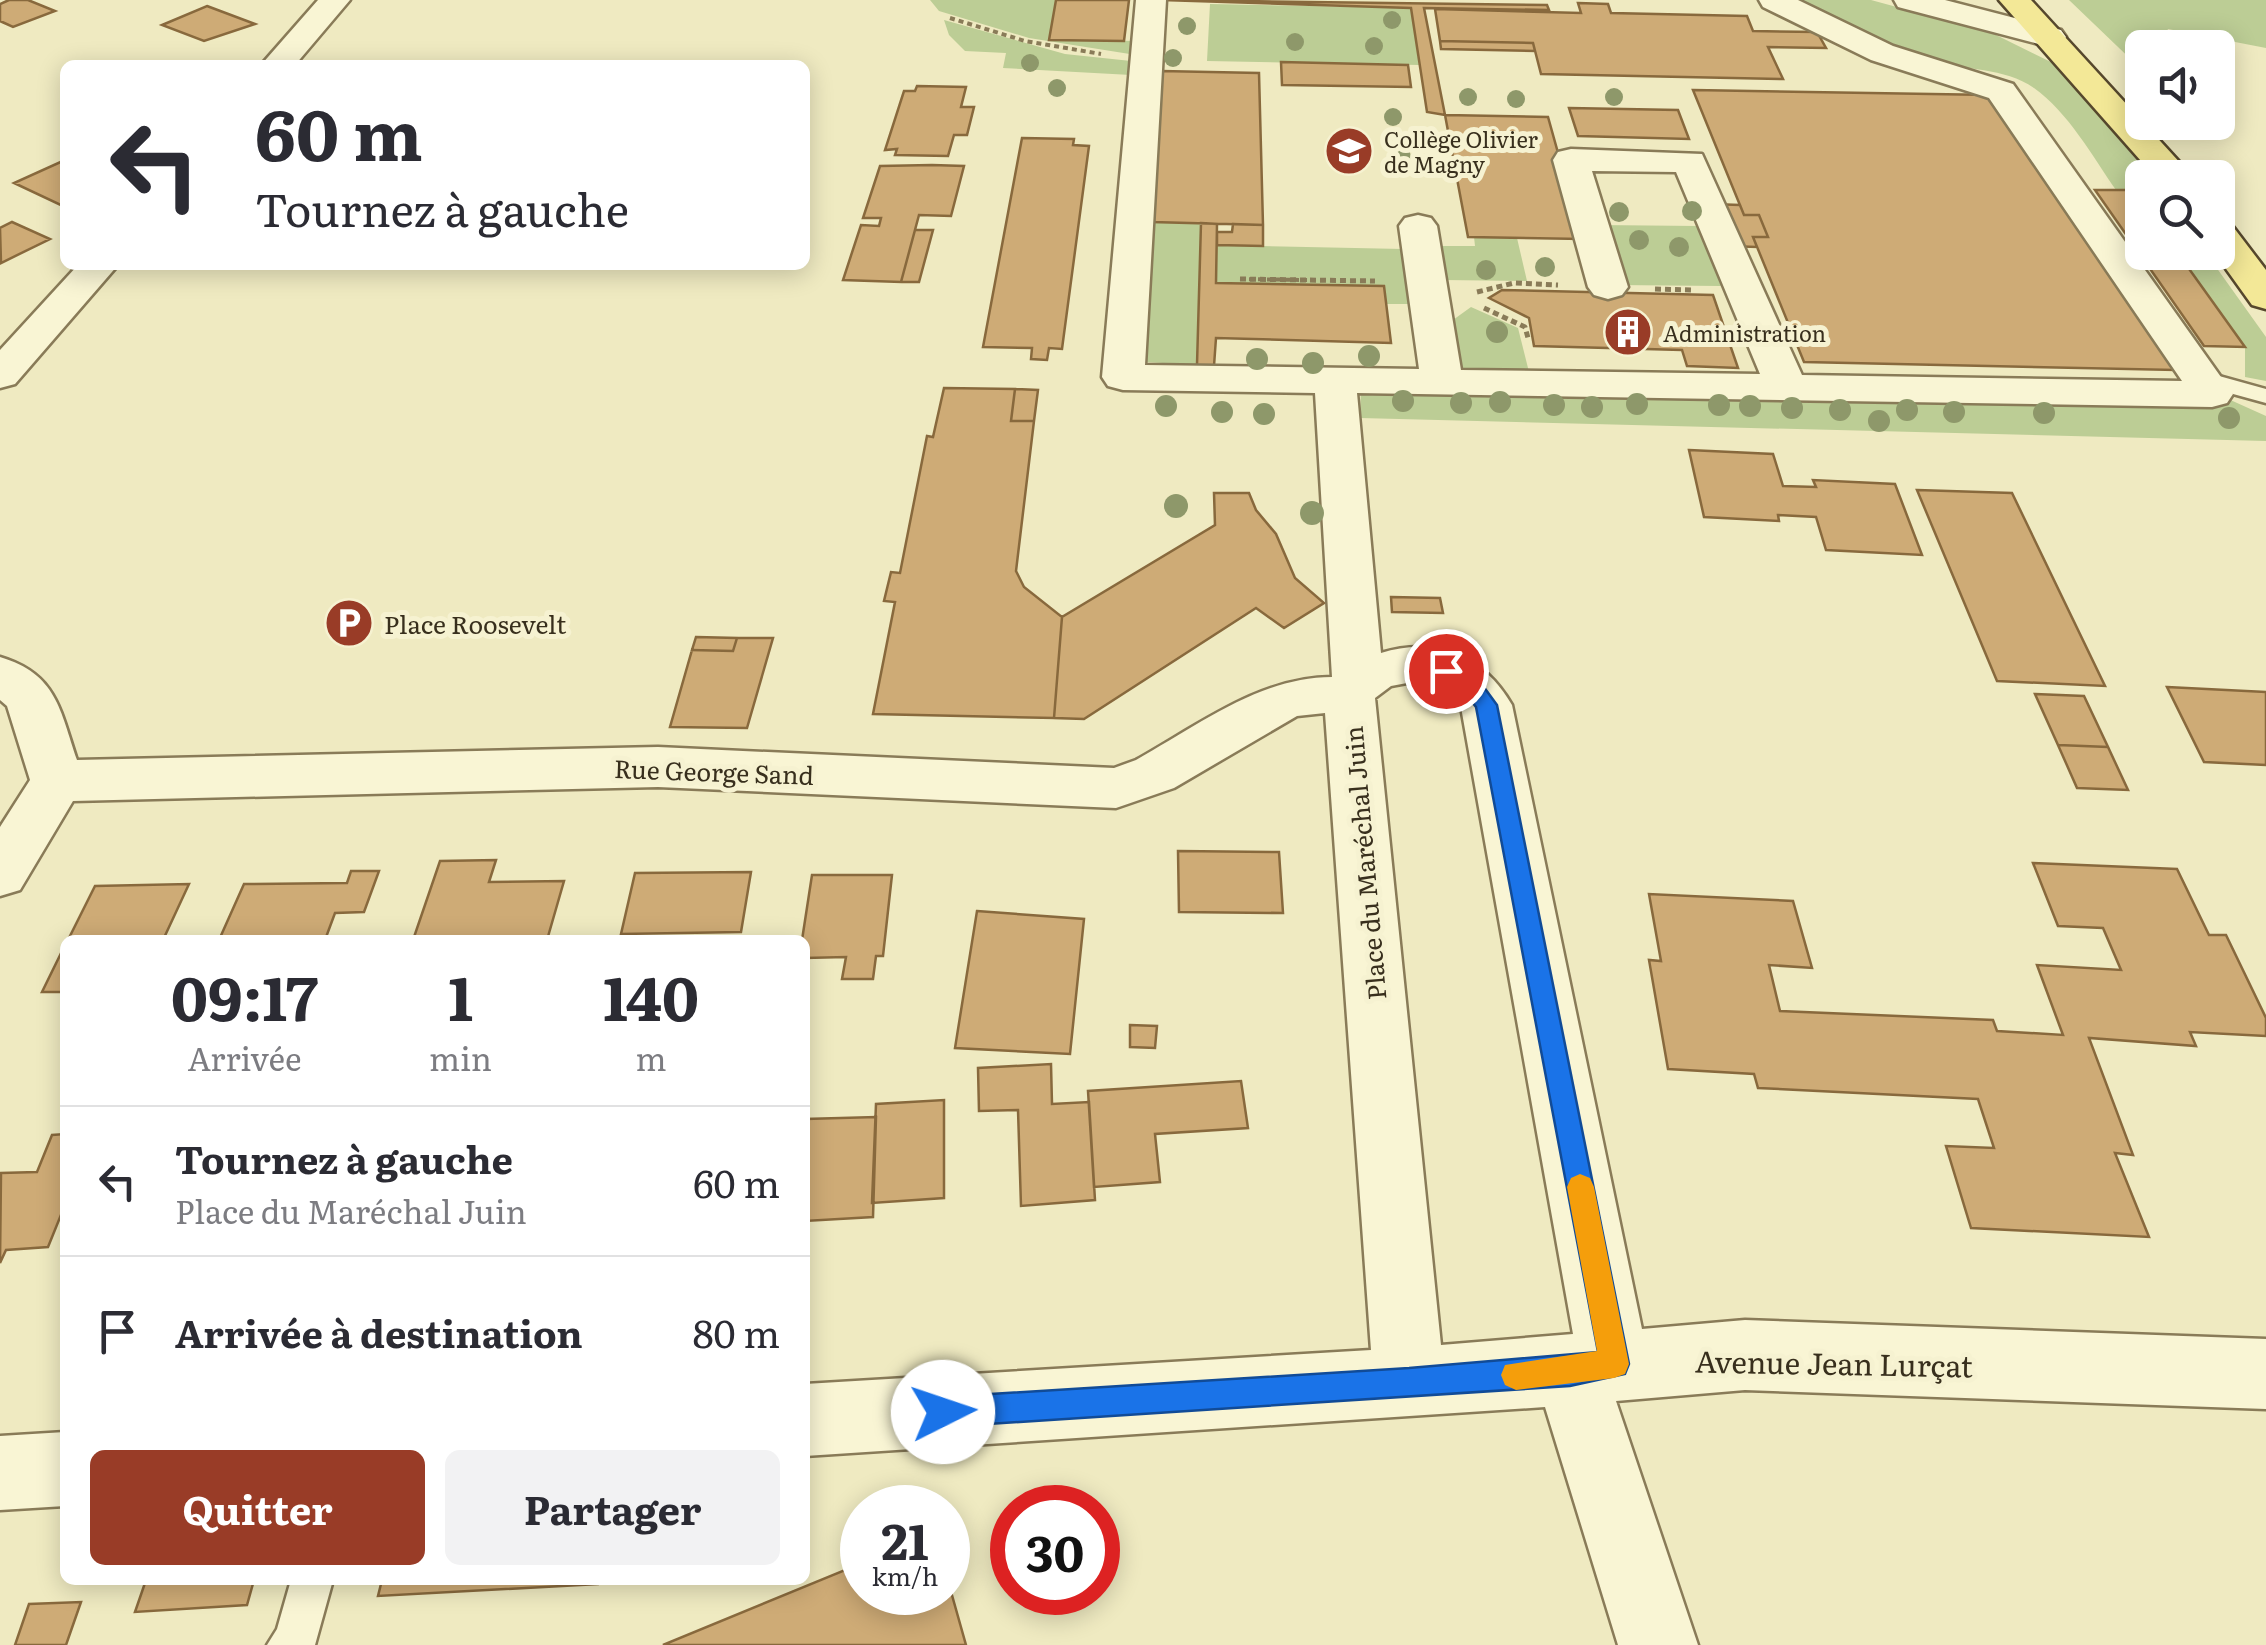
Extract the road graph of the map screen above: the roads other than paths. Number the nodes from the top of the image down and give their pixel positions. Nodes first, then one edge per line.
1 (336, 0) edge
2 (1151, 0) edge
3 (1774, 0) edge
4 (1910, 0) edge
5 (2014, 0) edge
6 (2050, 37) junction
7 (282, 60) edge
8 (2160, 160) edge
9 (1418, 226) dead end
10 (2235, 255) edge
11 (94, 270) edge
12 (1608, 287) dead end
13 (2266, 296) edge
14 (0, 375) edge
15 (2201, 378) junction
16 (1335, 380) junction
17 (1442, 382) junction
18 (1786, 387) junction
19 (2266, 396) edge
20 (0, 675) edge
21 (1354, 687) junction
22 (56, 781) junction
23 (0, 874) edge
24 (1592, 1367) junction
25 (2266, 1374) edge
26 (1409, 1383) junction
27 (810, 1420) edge
28 (60, 1468) edge
29 (0, 1473) edge
30 (311, 1585) edge
31 (289, 1645) edge
32 (1658, 1645) edge

1 - 7 street
2 - 16 street
3 - 15 street
4 - 6 street
5 - 6 main road
6 - 8 main road
9 - 17 street
10 - 13 main road
11 - 14 street
12 - 18 street
15 - 18 street
15 - 19 lane
16 - 17 street
16 - 21 street, Place du Maréchal Juin
17 - 18 street
20 - 22 street
21 - 22 street, Rue George Sand
21 - 24 street
21 - 26 street, Place du Maréchal Juin
22 - 23 street
24 - 25 street, Avenue Jean Lurçat
24 - 26 street, Avenue Jean Lurçat
24 - 32 street
26 - 27 street, Avenue Jean Lurçat
28 - 29 street
30 - 31 lane

